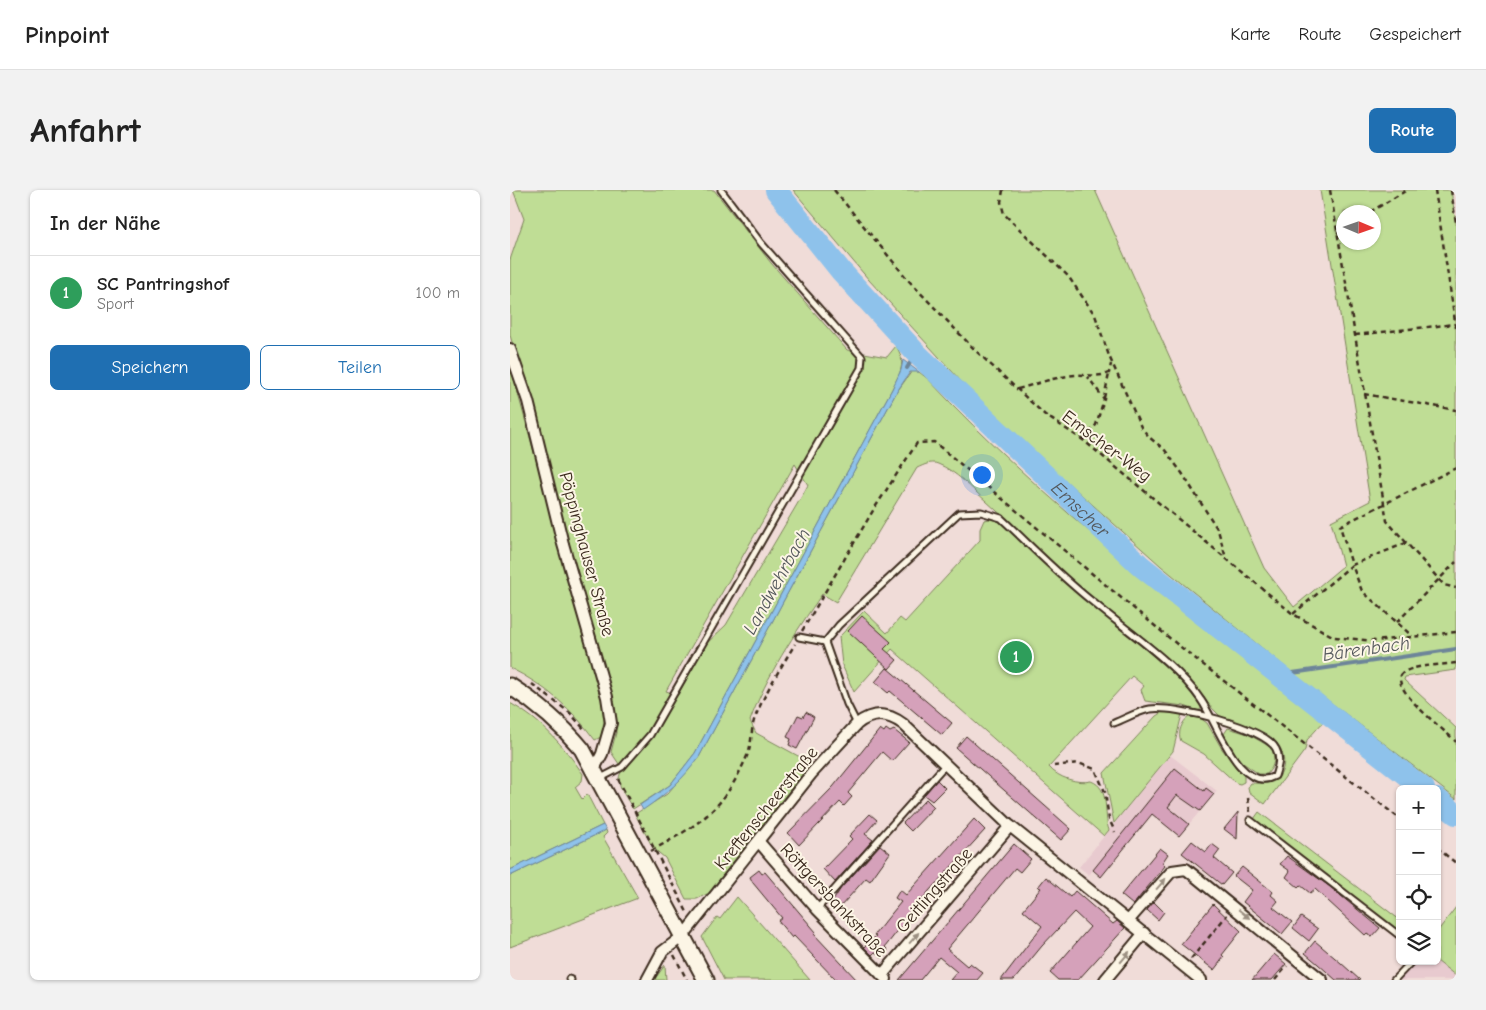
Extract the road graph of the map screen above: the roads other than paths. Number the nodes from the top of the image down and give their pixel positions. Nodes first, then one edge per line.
1 (721, 190) edge
2 (510, 349) edge
3 (798, 637) road end
4 (825, 642) junction
5 (510, 686) edge
6 (1211, 717) junction
7 (1114, 723) dead end
8 (857, 724) junction
9 (946, 764) junction
10 (596, 774) junction
11 (1250, 820) road end
12 (1010, 826) junction
13 (759, 842) junction
14 (817, 909) junction
15 (1129, 920) junction
16 (1144, 933) junction
17 (1396, 933) edge
18 (683, 936) junction
19 (1408, 965) edge
20 (884, 978) edge
21 (647, 980) edge
22 (706, 980) edge
23 (1105, 980) edge
24 (1201, 980) edge
25 (1322, 980) edge
26 (1394, 980) edge

1 - 10 lane
2 - 10 street, Pöppinghauser Straße
3 - 4 lane
4 - 6 lane
4 - 8 lane
5 - 10 main road
6 - 6 lane
6 - 7 lane
8 - 9 street, Kreftenscheerstraße
8 - 13 street, Kreftenscheerstraße
9 - 12 street
9 - 14 lane
10 - 18 main road
11 - 17 lane
12 - 15 street
20 -> 12 street, Geitlingstraße
13 - 14 street, Röttgersbankstraße
13 - 18 street, Kreftenscheerstraße
14 - 20 street, Röttgersbankstraße
15 - 16 street
15 -> 25 street
23 -> 16 street
16 - 24 street
18 - 21 street
18 - 22 main road
19 - 26 lane

